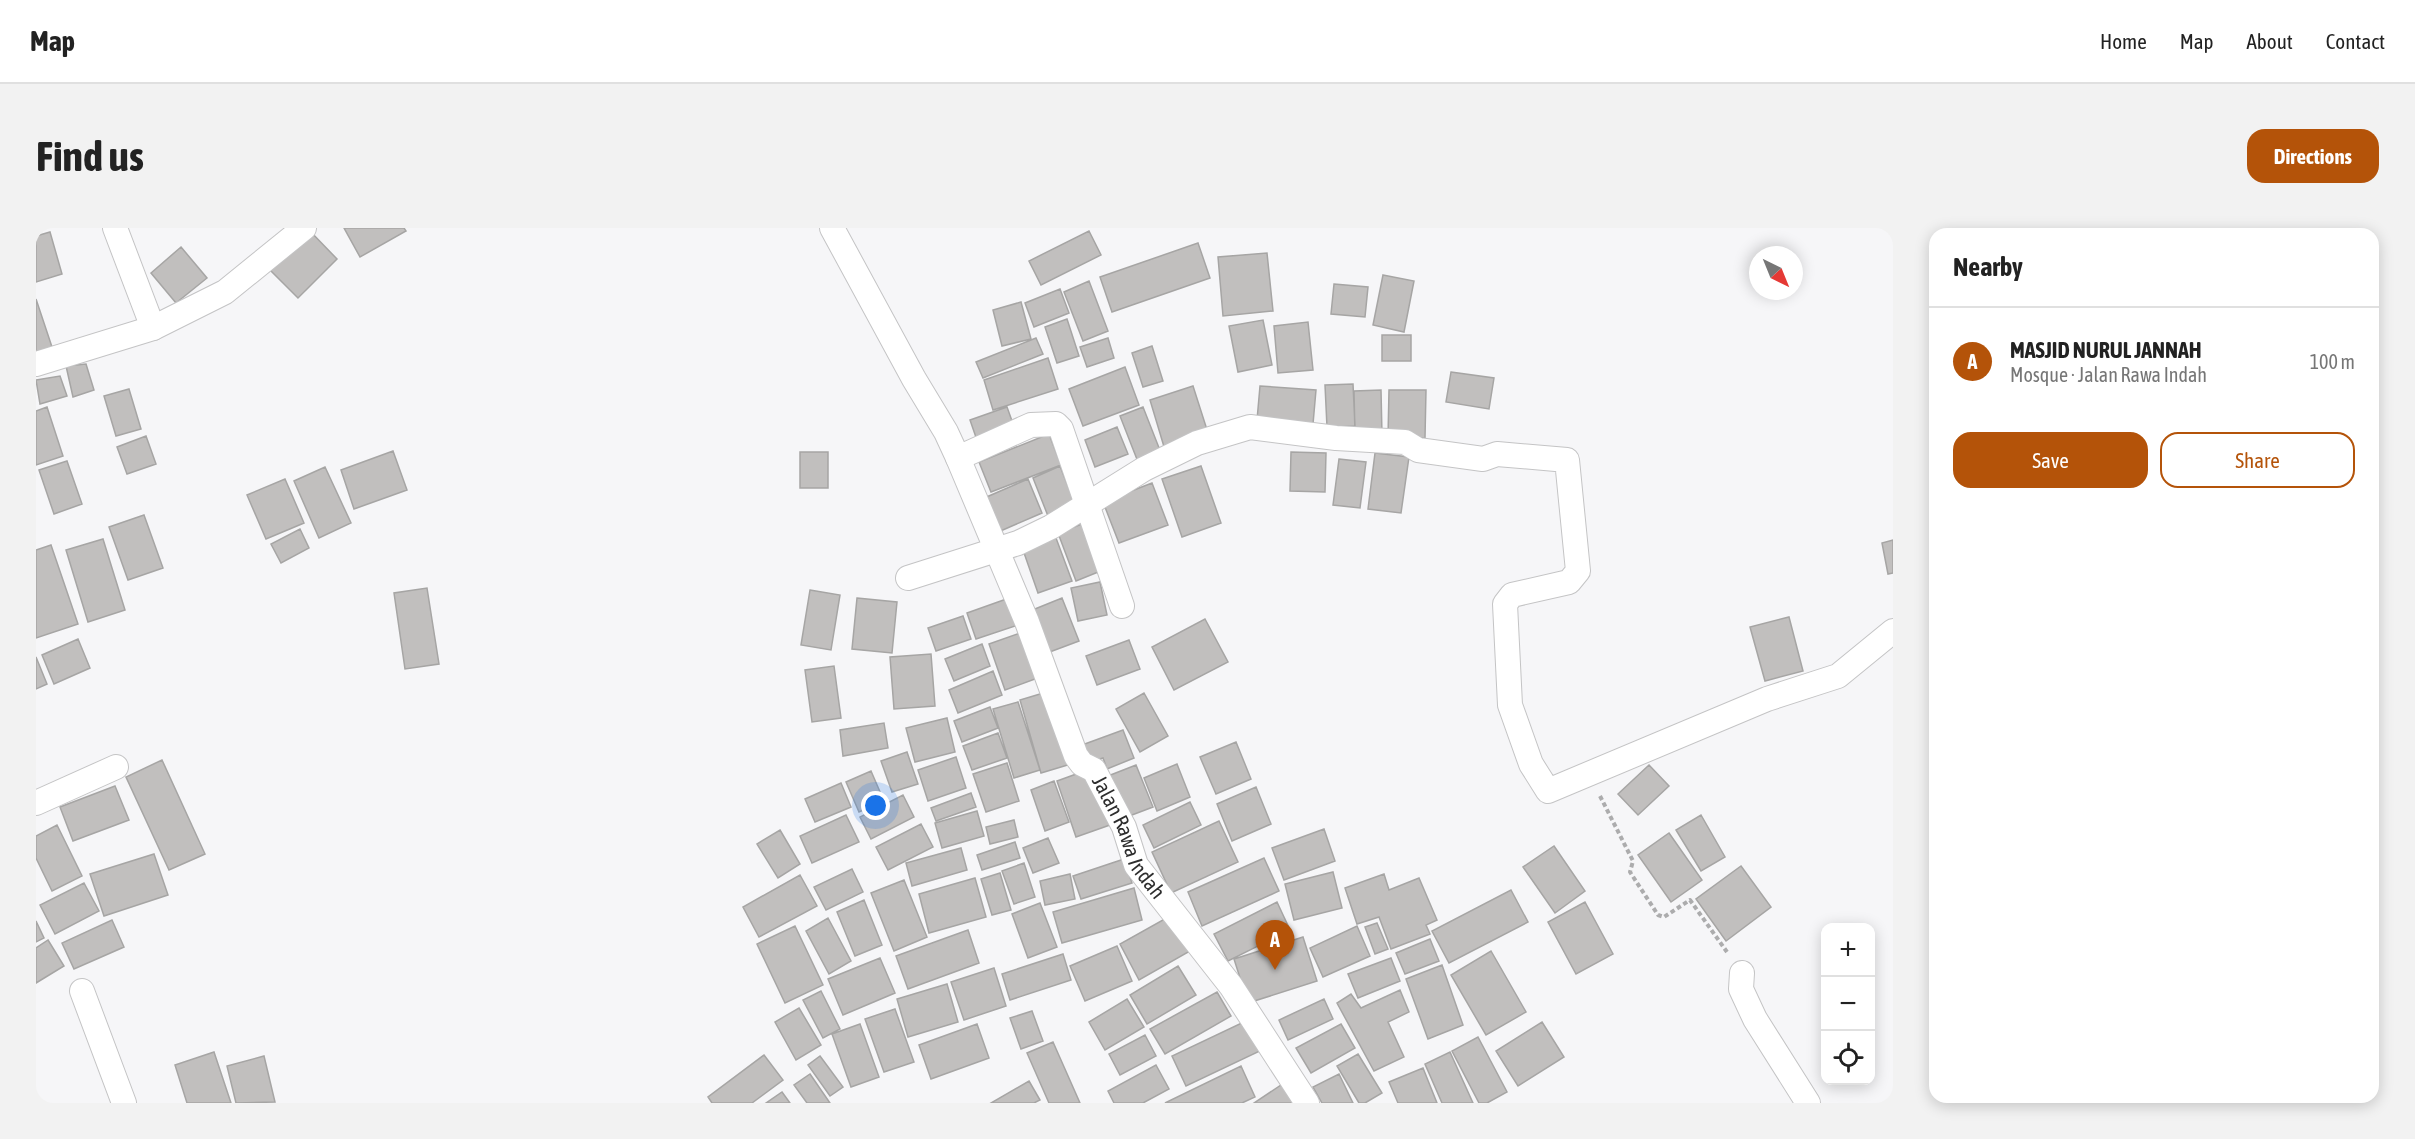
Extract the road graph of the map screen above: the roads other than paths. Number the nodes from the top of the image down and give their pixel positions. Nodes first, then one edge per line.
1 (116, 228) edge
2 (304, 228) edge
3 (832, 228) edge
4 (153, 328) junction
5 (36, 364) edge
6 (958, 458) junction
7 (1085, 505) junction
8 (996, 551) junction
9 (908, 578) dead end
10 (1122, 606) dead end
11 (1893, 631) edge
12 (116, 767) dead end
13 (36, 803) edge
14 (1742, 973) road end
15 (82, 991) dead end
16 (124, 1103) edge
17 (1307, 1103) edge
18 (1808, 1103) edge

1 - 4 street
2 - 4 street
3 - 6 street, Jalan Rawa Indah
4 - 5 street
6 - 7 street
6 - 8 street, Jalan Rawa Indah
7 - 8 street
7 - 10 street
7 - 11 street
8 - 9 street
8 - 17 street, Jalan Rawa Indah
12 - 13 street
14 - 18 street
15 - 16 street

